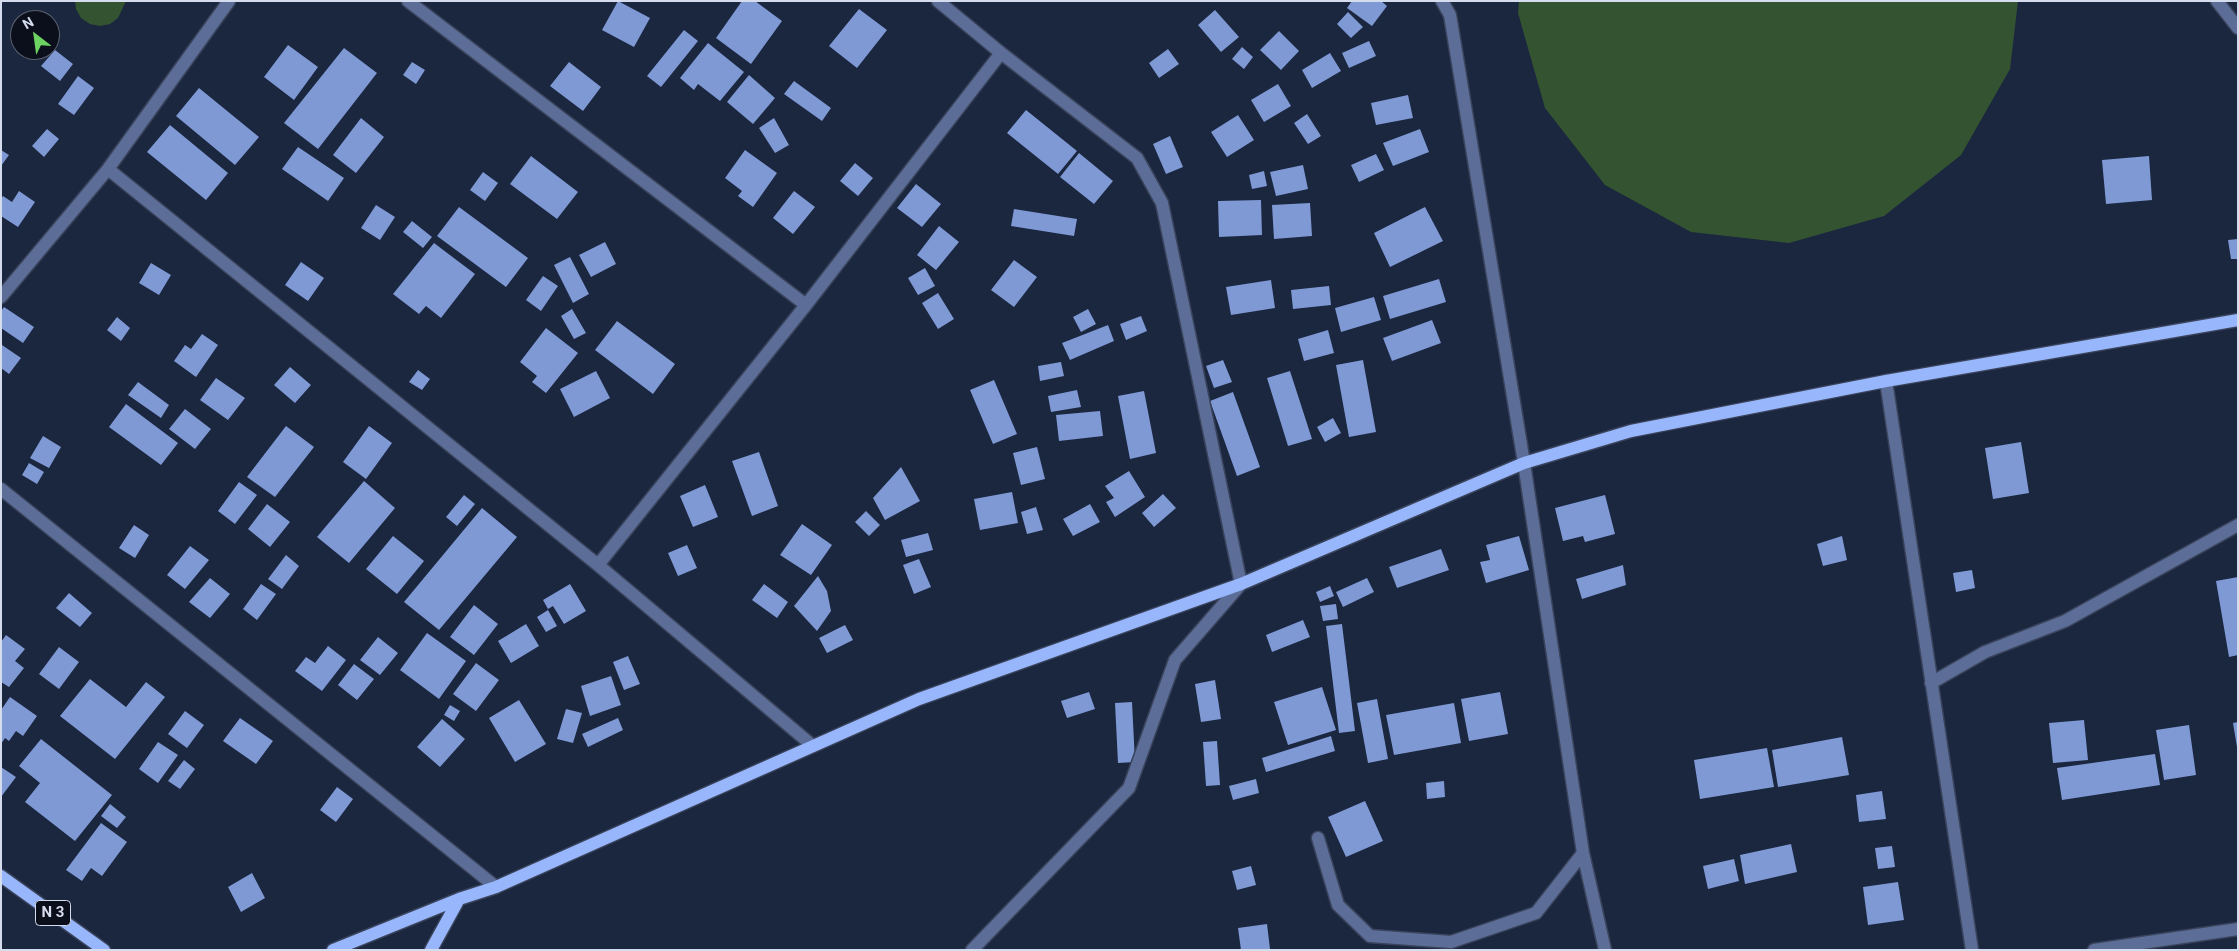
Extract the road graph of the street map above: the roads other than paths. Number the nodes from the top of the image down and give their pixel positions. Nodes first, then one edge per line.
1 (229, 1) edge
2 (408, 1) edge
3 (938, 1) edge
4 (1442, 1) edge
5 (2217, 1) edge
6 (2238, 28) edge
7 (1002, 53) junction
8 (108, 169) junction
9 (1, 297) edge
10 (806, 305) junction
11 (2238, 320) edge
12 (1886, 381) junction
13 (1524, 463) junction
14 (1, 489) edge
15 (2238, 525) edge
16 (598, 565) junction
17 (1241, 584) junction
18 (1931, 683) junction
19 (814, 746) junction
20 (1318, 838) dead end
21 (1583, 853) junction
22 (1, 876) edge
23 (496, 887) junction
24 (459, 899) junction
25 (2238, 929) edge
26 (104, 950) edge
27 (333, 950) edge
28 (431, 950) edge
29 (972, 950) edge
30 (1605, 950) edge
31 (1972, 950) edge
32 (2094, 950) edge

1 - 8 street
2 - 10 street
3 - 7 street
4 - 13 street
5 - 6 street
7 - 10 street
7 - 17 street
8 - 9 street
8 - 16 street
10 - 16 street
11 - 12 main road
12 - 13 main road
12 - 18 street
13 - 17 main road
13 - 21 street
14 - 23 street
15 - 18 street
16 - 19 street
17 - 19 main road
17 - 29 street
18 - 31 street
19 - 23 main road
20 - 21 street
21 - 30 street
22 - 26 main road, N 3
23 - 24 main road
24 - 27 main road
24 - 28 main road
25 - 32 street

